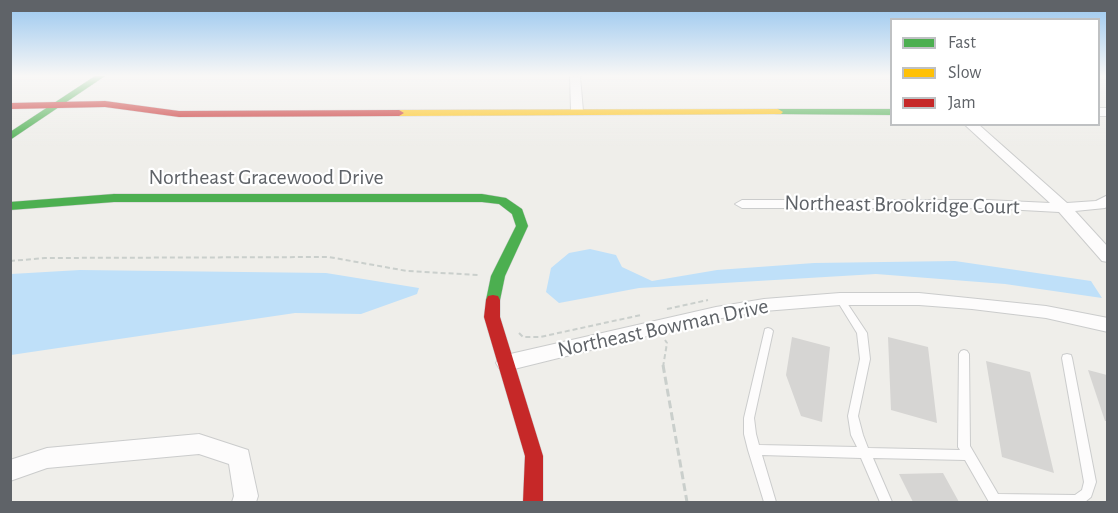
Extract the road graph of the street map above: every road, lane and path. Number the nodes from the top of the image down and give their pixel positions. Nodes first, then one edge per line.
1 (65, 100) edge
2 (576, 100) edge
3 (59, 104) junction
4 (10, 106) edge
5 (576, 111) junction
6 (890, 112) edge
7 (972, 126) edge
8 (10, 137) edge
9 (1107, 199) edge
10 (742, 204) dead end
11 (10, 206) edge
12 (1062, 208) junction
13 (1107, 257) edge
14 (10, 261) edge
15 (498, 276) junction
16 (840, 299) junction
17 (1107, 325) edge
18 (657, 327) junction
19 (768, 331) dead end
20 (964, 354) dead end
21 (1067, 358) dead end
22 (506, 363) junction
23 (754, 450) junction
24 (864, 453) junction
25 (969, 455) junction
26 (10, 471) edge
27 (995, 501) edge
28 (244, 502) edge
29 (533, 502) edge
30 (687, 502) edge
31 (770, 502) edge
32 (886, 502) edge

1 - 3 street
2 - 5 street
3 - 4 street
3 - 5 street
3 - 8 street
5 - 6 street
7 - 12 street
9 - 12 street, Northeast Brookridge Court
10 - 12 street, Northeast Brookridge Court
11 - 15 street, Northeast Gracewood Drive
12 - 13 street
14 - 15 path
15 - 22 street
16 - 17 street, Northeast Bowman Drive
16 - 18 street, Northeast Bowman Drive
16 - 24 lane
18 - 22 street, Northeast Bowman Drive
18 - 30 path
19 - 23 lane
20 - 25 lane
21 - 27 lane
22 - 29 street
23 - 24 lane
23 - 31 lane
24 - 25 lane
24 - 32 lane
25 - 27 lane
26 - 28 street

